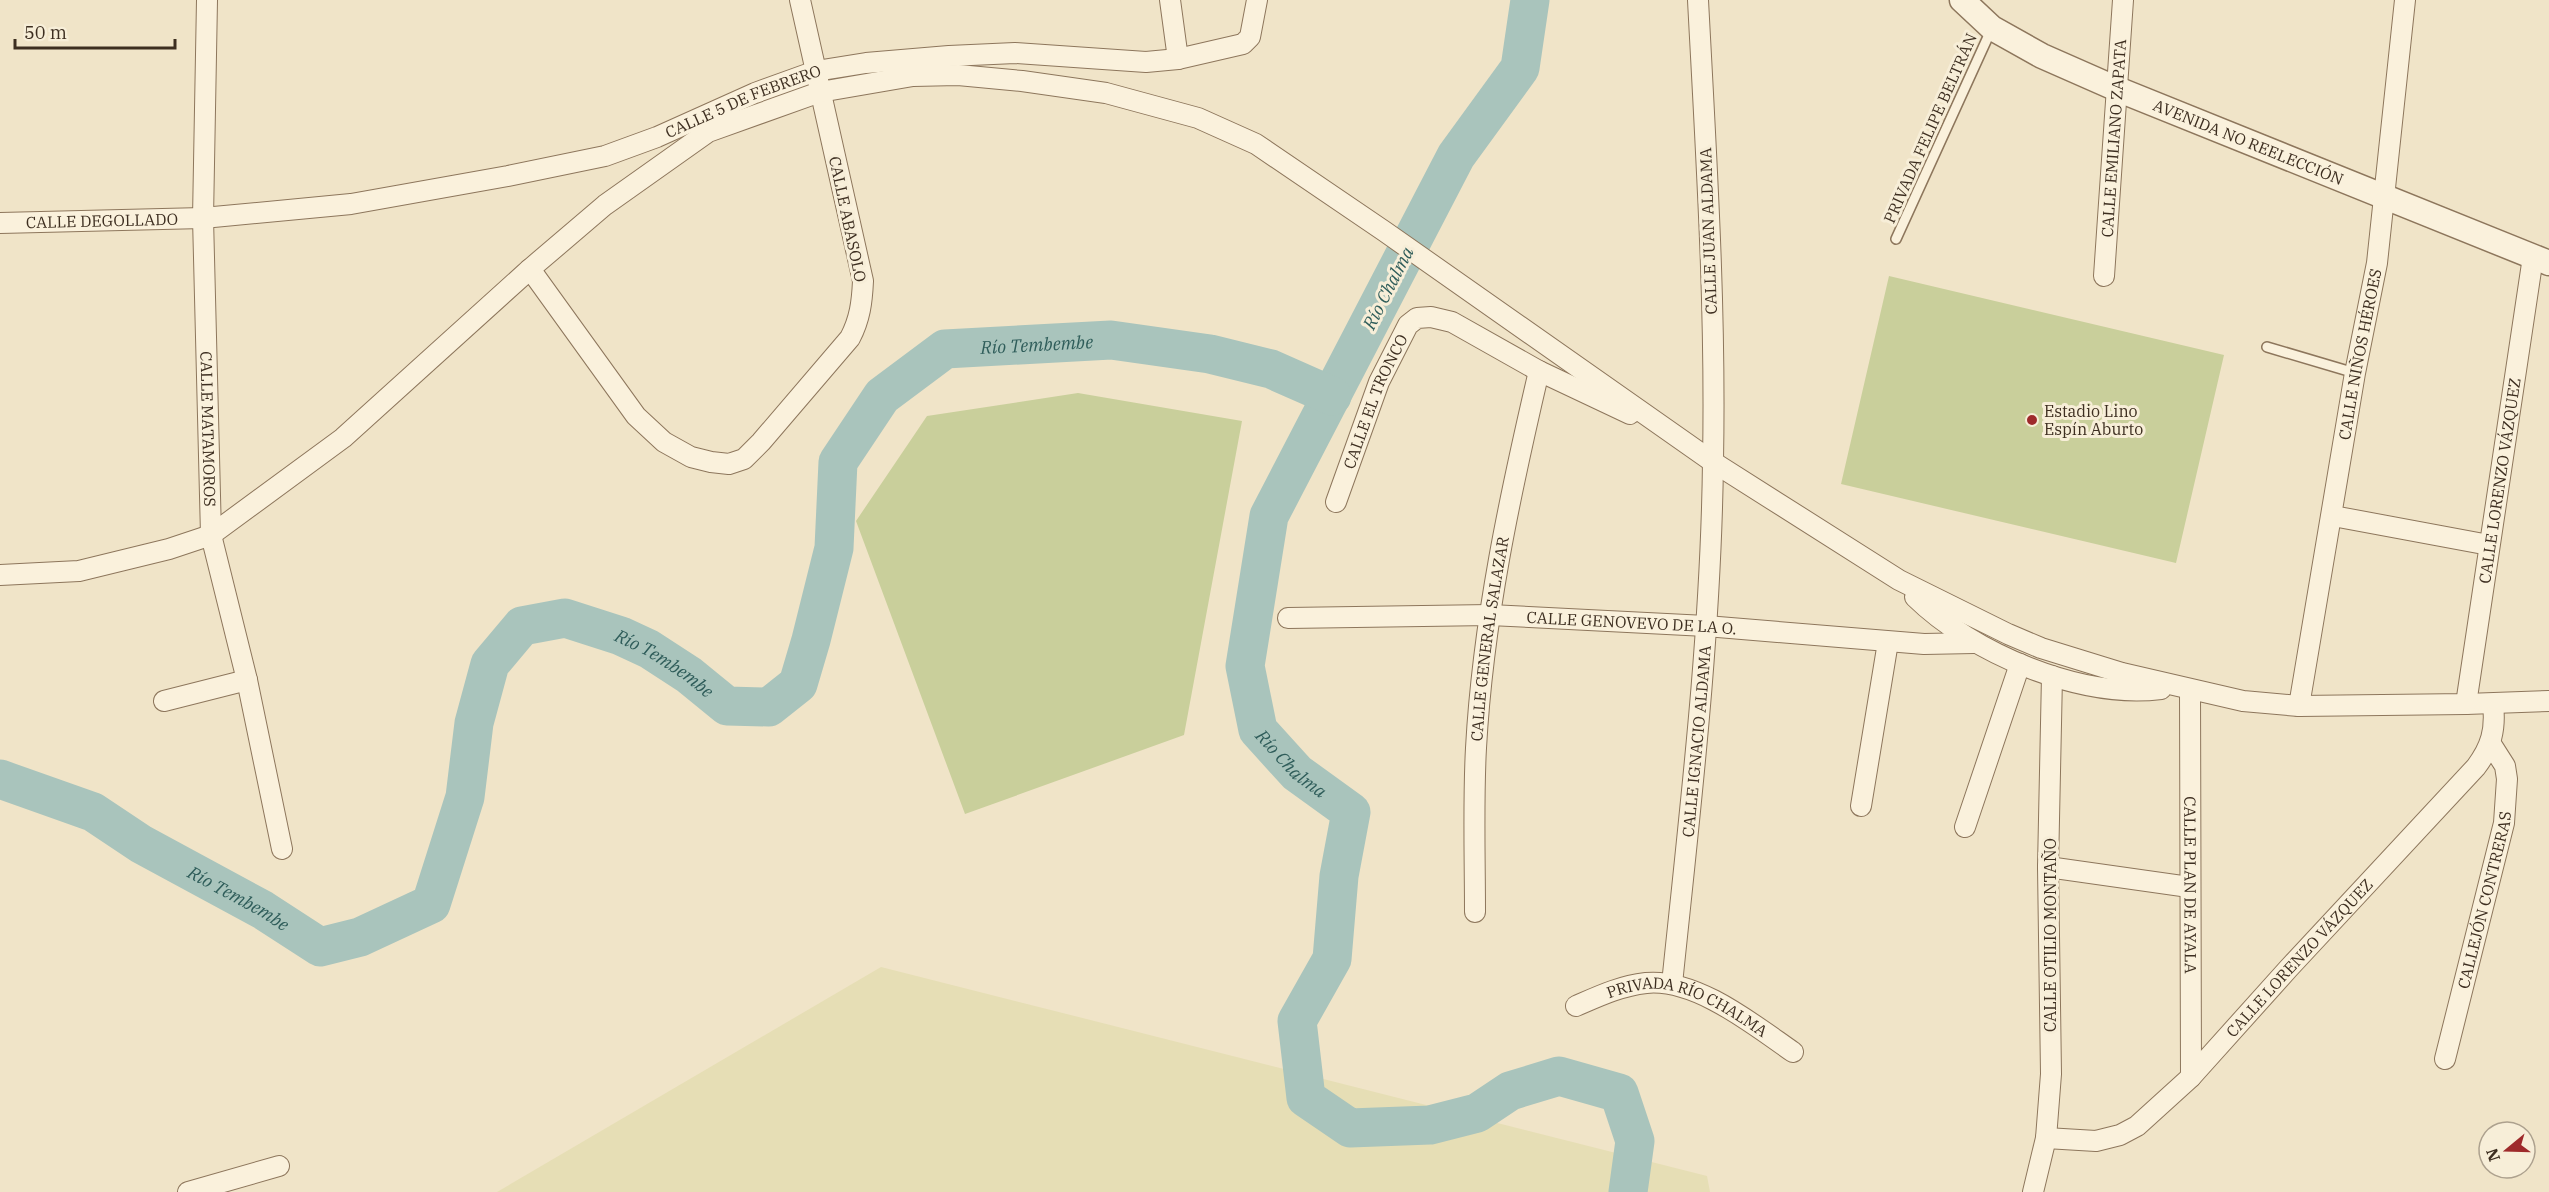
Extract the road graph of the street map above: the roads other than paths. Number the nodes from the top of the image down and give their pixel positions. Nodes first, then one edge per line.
1 (207, 0) edge
2 (800, 0) edge
3 (1170, 0) edge
4 (1257, 0) edge
5 (1698, 0) edge
6 (1962, 0) edge
7 (2123, 0) edge
8 (2405, 0) edge
9 (1992, 28) junction
10 (1178, 59) junction
11 (816, 71) junction
12 (2117, 89) junction
13 (820, 92) junction
14 (706, 123) junction
15 (2384, 196) junction
16 (203, 218) junction
17 (0, 223) edge
18 (1896, 239) dead end
19 (2541, 260) edge
20 (530, 269) junction
21 (2104, 276) dead end
22 (2267, 347) dead end
23 (1539, 371) junction
24 (2355, 373) junction
25 (1674, 434) junction
26 (1713, 462) junction
27 (1336, 502) dead end
28 (2333, 516) junction
29 (211, 535) junction
30 (2489, 545) junction
31 (0, 575) edge
32 (1899, 580) junction
33 (1490, 615) junction
34 (1288, 618) dead end
35 (1706, 626) junction
36 (1888, 642) junction
37 (1974, 643) junction
38 (2020, 664) junction
39 (2052, 676) junction
40 (247, 680) junction
41 (2185, 689) junction
42 (164, 701) dead end
43 (2549, 701) edge
44 (2466, 704) junction
45 (2493, 704) junction
46 (2299, 706) junction
47 (2491, 744) junction
48 (1861, 806) dead end
49 (1965, 827) dead end
50 (282, 849) dead end
51 (2048, 867) junction
52 (2189, 888) junction
53 (1475, 912) dead end
54 (1672, 984) junction
55 (1576, 1006) dead end
56 (1793, 1052) dead end
57 (2445, 1059) dead end
58 (2191, 1077) junction
59 (2046, 1138) junction
60 (279, 1166) dead end
61 (188, 1192) edge
62 (2034, 1192) edge

1 - 16 street, CALLE MATAMOROS
2 - 11 street, CALLE ABASOLO
3 - 10 street
4 - 10 street, CALLE 5 DE FEBRERO
5 - 26 street, CALLE JUAN ALDAMA
6 - 9 street, AVENIDA NO REELECCIÓN
7 - 12 street, CALLE EMILIANO ZAPATA
8 - 15 street, CALLE NIÑOS HÉROES
9 - 12 street, AVENIDA NO REELECCIÓN
9 - 18 lane, PRIVADA FELIPE BELTRÁN
10 - 11 street, CALLE 5 DE FEBRERO
11 - 13 street, CALLE ABASOLO
11 - 14 street, CALLE 5 DE FEBRERO
12 - 15 street, AVENIDA NO REELECCIÓN
12 - 21 street, CALLE EMILIANO ZAPATA
13 - 14 street
13 - 20 street, CALLE ABASOLO
13 - 25 street
14 - 16 street, CALLE 5 DE FEBRERO
14 - 20 street
15 - 19 street, AVENIDA NO REELECCIÓN
15 - 24 street, CALLE NIÑOS HÉROES
16 - 17 street, CALLE DEGOLLADO
16 - 29 street, CALLE MATAMOROS
19 - 30 street, CALLE LORENZO VÁZQUEZ
20 - 29 street
22 - 24 lane
23 - 25 street
23 - 27 street, CALLE EL TRONCO
23 - 33 street, CALLE GENERAL SALAZAR
24 - 28 street, CALLE NIÑOS HÉROES
25 - 26 street
26 - 32 street
26 - 35 street, CALLE IGNACIO ALDAMA
28 - 30 street
28 - 46 street, CALLE NIÑOS HÉROES
29 - 31 street
29 - 40 street, CALLE MATAMOROS
30 - 44 street, CALLE LORENZO VÁZQUEZ
32 - 37 street
32 - 41 street
33 - 34 street, CALLE GENOVEVO DE LA O.
33 - 35 street, CALLE GENOVEVO DE LA O.
33 - 53 street, CALLE GENERAL SALAZAR
35 - 36 street, CALLE GENOVEVO DE LA O.
35 - 54 street, CALLE IGNACIO ALDAMA
36 - 37 street, CALLE GENOVEVO DE LA O.
36 - 48 street
37 - 38 street
38 - 39 street
38 - 49 street
39 - 41 street
39 - 51 street, CALLE OTILIO MONTAÑO
40 - 42 street
40 - 50 street, CALLE MATAMOROS
41 - 46 street
41 - 52 street, CALLE PLAN DE AYALA
43 - 45 street
44 - 45 street
44 - 46 street
45 - 47 street, CALLE LORENZO VÁZQUEZ
47 - 57 street, CALLEJÓN CONTRERAS
47 - 58 street, CALLE LORENZO VÁZQUEZ
51 - 52 street
51 - 59 street, CALLE OTILIO MONTAÑO
52 - 58 street, CALLE PLAN DE AYALA
54 - 55 street, PRIVADA RÍO CHALMA
54 - 56 street, PRIVADA RÍO CHALMA
58 - 59 street, CALLE LORENZO VÁZQUEZ
59 - 62 street, CALLE OTILIO MONTAÑO
60 - 61 street

